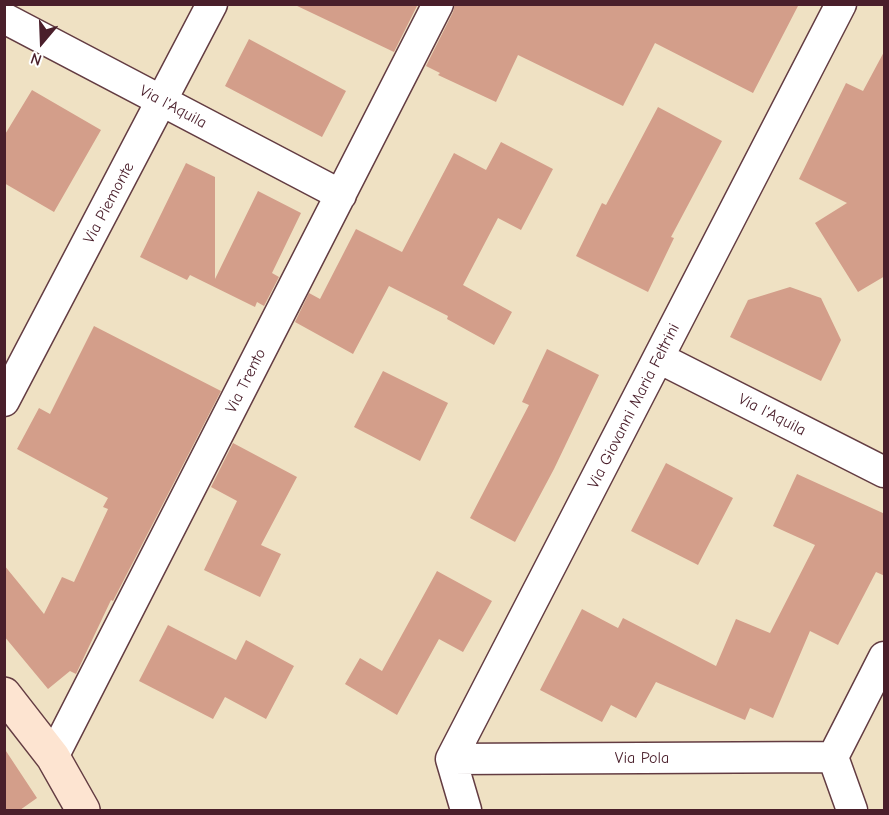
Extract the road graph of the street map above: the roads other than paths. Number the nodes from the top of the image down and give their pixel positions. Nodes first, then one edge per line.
1 (212, 4) edge
2 (438, 4) edge
3 (841, 4) edge
4 (4, 18) edge
5 (162, 102) junction
6 (341, 195) junction
7 (659, 358) junction
8 (4, 401) edge
9 (885, 472) edge
10 (885, 657) edge
11 (4, 694) edge
12 (833, 757) junction
13 (53, 758) junction
14 (451, 759) junction
15 (83, 810) edge
16 (466, 810) edge
17 (852, 810) edge

1 - 5 street, Via Piemonte
2 - 6 street, Via Trento
3 - 7 street, Via Giovanni Maria Feltrini
4 - 5 street, Via l'Aquila
5 - 6 street, Via l'Aquila
5 - 8 street, Via Piemonte
6 - 13 street, Via Trento
7 - 9 street, Via l'Aquila
7 - 14 street, Via Giovanni Maria Feltrini
10 - 12 street
11 - 13 street
12 - 14 street, Via Pola
12 - 17 street
13 - 15 street
14 - 16 street

